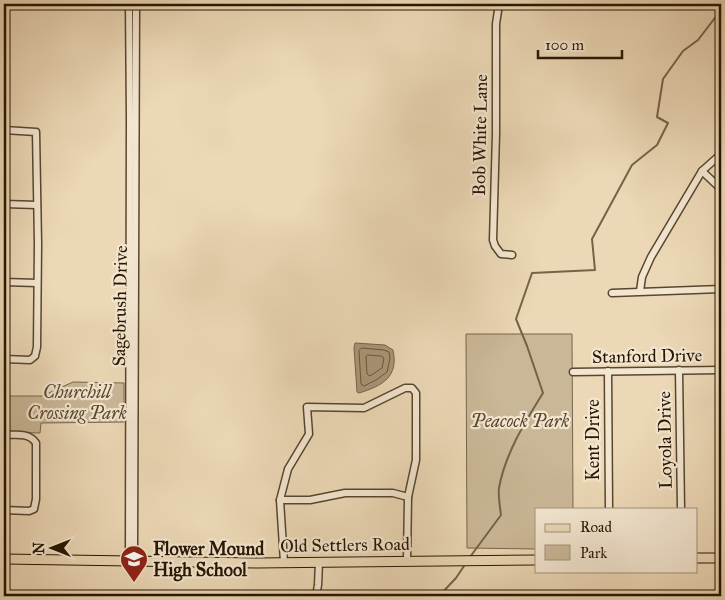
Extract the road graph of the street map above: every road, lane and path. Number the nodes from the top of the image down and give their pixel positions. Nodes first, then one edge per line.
1 (129, 4) edge
2 (136, 4) edge
3 (499, 4) edge
4 (4, 130) edge
5 (721, 154) edge
6 (702, 170) junction
7 (721, 189) edge
8 (4, 204) edge
9 (37, 205) junction
10 (512, 255) dead end
11 (4, 282) edge
12 (37, 282) junction
13 (721, 289) edge
14 (640, 291) junction
15 (612, 293) dead end
16 (131, 333) junction
17 (4, 359) edge
18 (679, 370) junction
19 (721, 370) edge
20 (608, 371) junction
21 (573, 372) dead end
22 (4, 435) edge
23 (408, 497) junction
24 (280, 500) junction
25 (609, 508) edge
26 (681, 508) edge
27 (4, 510) edge
28 (698, 558) edge
29 (721, 558) edge
30 (4, 560) edge
31 (535, 560) edge
32 (129, 561) junction
33 (407, 561) junction
34 (284, 562) junction
35 (319, 562) junction
36 (316, 596) edge

1 - 16 street, Sagebrush Drive
2 - 16 street, Sagebrush Drive
3 - 10 street, Bob White Lane
4 - 9 street
5 - 6 street
6 - 7 street
6 - 14 street
8 - 9 street
9 - 12 street
11 - 12 street
12 - 17 street
13 - 14 street
14 - 15 street
16 - 32 street, Sagebrush Drive
18 - 19 street, Stanford Drive
18 - 20 street, Stanford Drive
18 - 26 street, Loyola Drive
20 - 21 street, Stanford Drive
20 - 25 street, Kent Drive
22 - 27 street
23 - 24 street
23 - 24 street
23 - 33 street
24 - 34 street
28 - 29 main road
30 - 32 main road, Old Settlers Road
31 - 33 main road, Old Settlers Road
32 - 34 main road, Old Settlers Road
33 - 35 main road, Old Settlers Road
34 - 35 main road, Old Settlers Road
35 - 36 street

